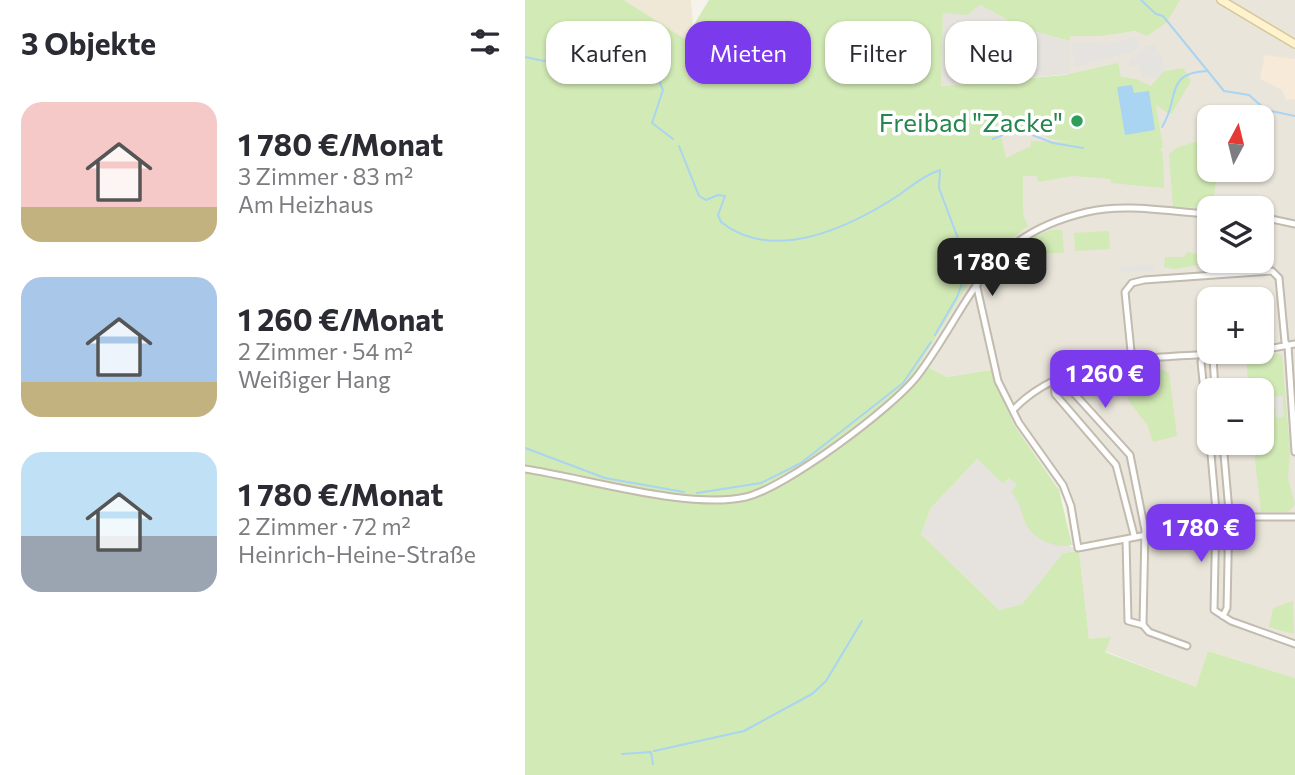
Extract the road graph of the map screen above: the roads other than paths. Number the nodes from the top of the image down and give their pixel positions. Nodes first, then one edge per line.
1 (1221, 0) edge
2 (1295, 44) edge
3 (1197, 213) edge
4 (1274, 220) edge
5 (1295, 224) edge
6 (977, 283) junction
7 (1295, 344) edge
8 (1288, 346) junction
9 (1274, 348) edge
10 (1197, 356) edge
11 (1132, 361) junction
12 (1061, 379) junction
13 (1054, 382) junction
14 (1014, 409) junction
15 (1295, 452) edge
16 (1211, 455) edge
17 (1224, 455) edge
18 (525, 469) edge
19 (1228, 516) junction
20 (1295, 517) edge
21 (1215, 518) junction
22 (1145, 534) junction
23 (1134, 536) junction
24 (1126, 540) junction
25 (1223, 616) junction
26 (1140, 625) junction
27 (1295, 644) edge
28 (1187, 646) dead end

1 - 2 main road
3 - 6 street
4 - 5 street
6 - 14 street
6 - 18 street
7 - 8 street
8 - 9 street
8 - 11 street
8 - 15 street
10 - 11 street
11 - 12 street
12 - 13 street
12 - 22 street
13 - 14 street
13 - 23 street
14 - 24 street
16 - 21 street
17 - 19 street
19 - 20 street
19 - 21 street
19 - 25 street
21 - 22 street
21 - 25 street
22 - 23 street
22 - 26 street
23 - 24 street
24 - 26 street
25 - 27 street
26 - 28 street

